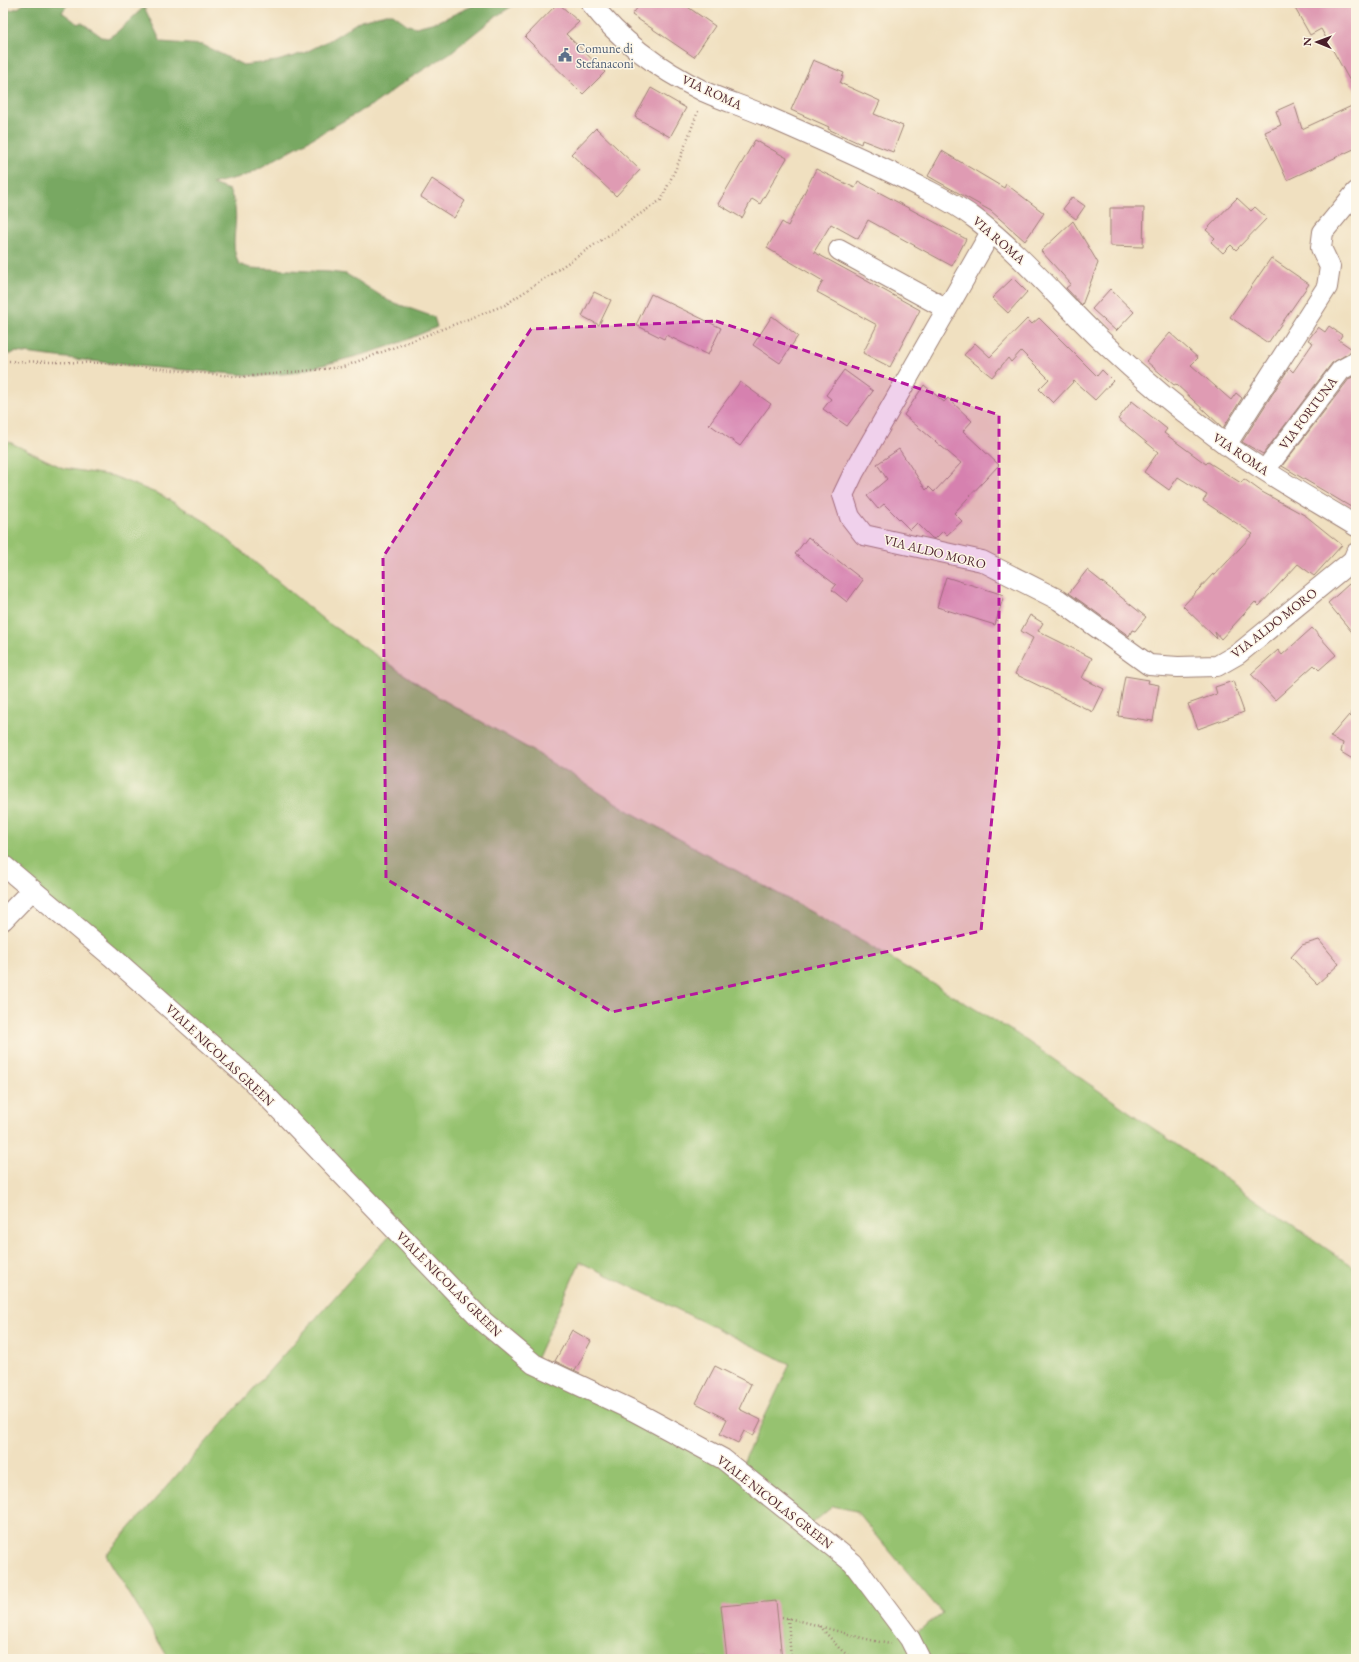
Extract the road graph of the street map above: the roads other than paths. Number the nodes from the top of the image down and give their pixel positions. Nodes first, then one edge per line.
1 (598, 8) edge
2 (1356, 192) edge
3 (991, 232) junction
4 (839, 250) dead end
5 (946, 309) junction
6 (1356, 362) edge
7 (1226, 444) junction
8 (1265, 470) junction
9 (1356, 526) edge
10 (1356, 554) edge
11 (3, 865) edge
12 (32, 890) junction
13 (3, 920) edge
14 (920, 1659) edge

1 - 3 street, VIA ROMA
2 - 7 street
3 - 5 street, VIA ALDO MORO
3 - 7 street, VIA ROMA
4 - 5 street
5 - 10 street, VIA ALDO MORO
6 - 8 street, VIA FORTUNA
7 - 8 street, VIA ROMA
8 - 9 street, VIA ROMA
11 - 12 street, VIALE NICOLAS GREEN
12 - 13 street
12 - 14 street, VIALE NICOLAS GREEN

